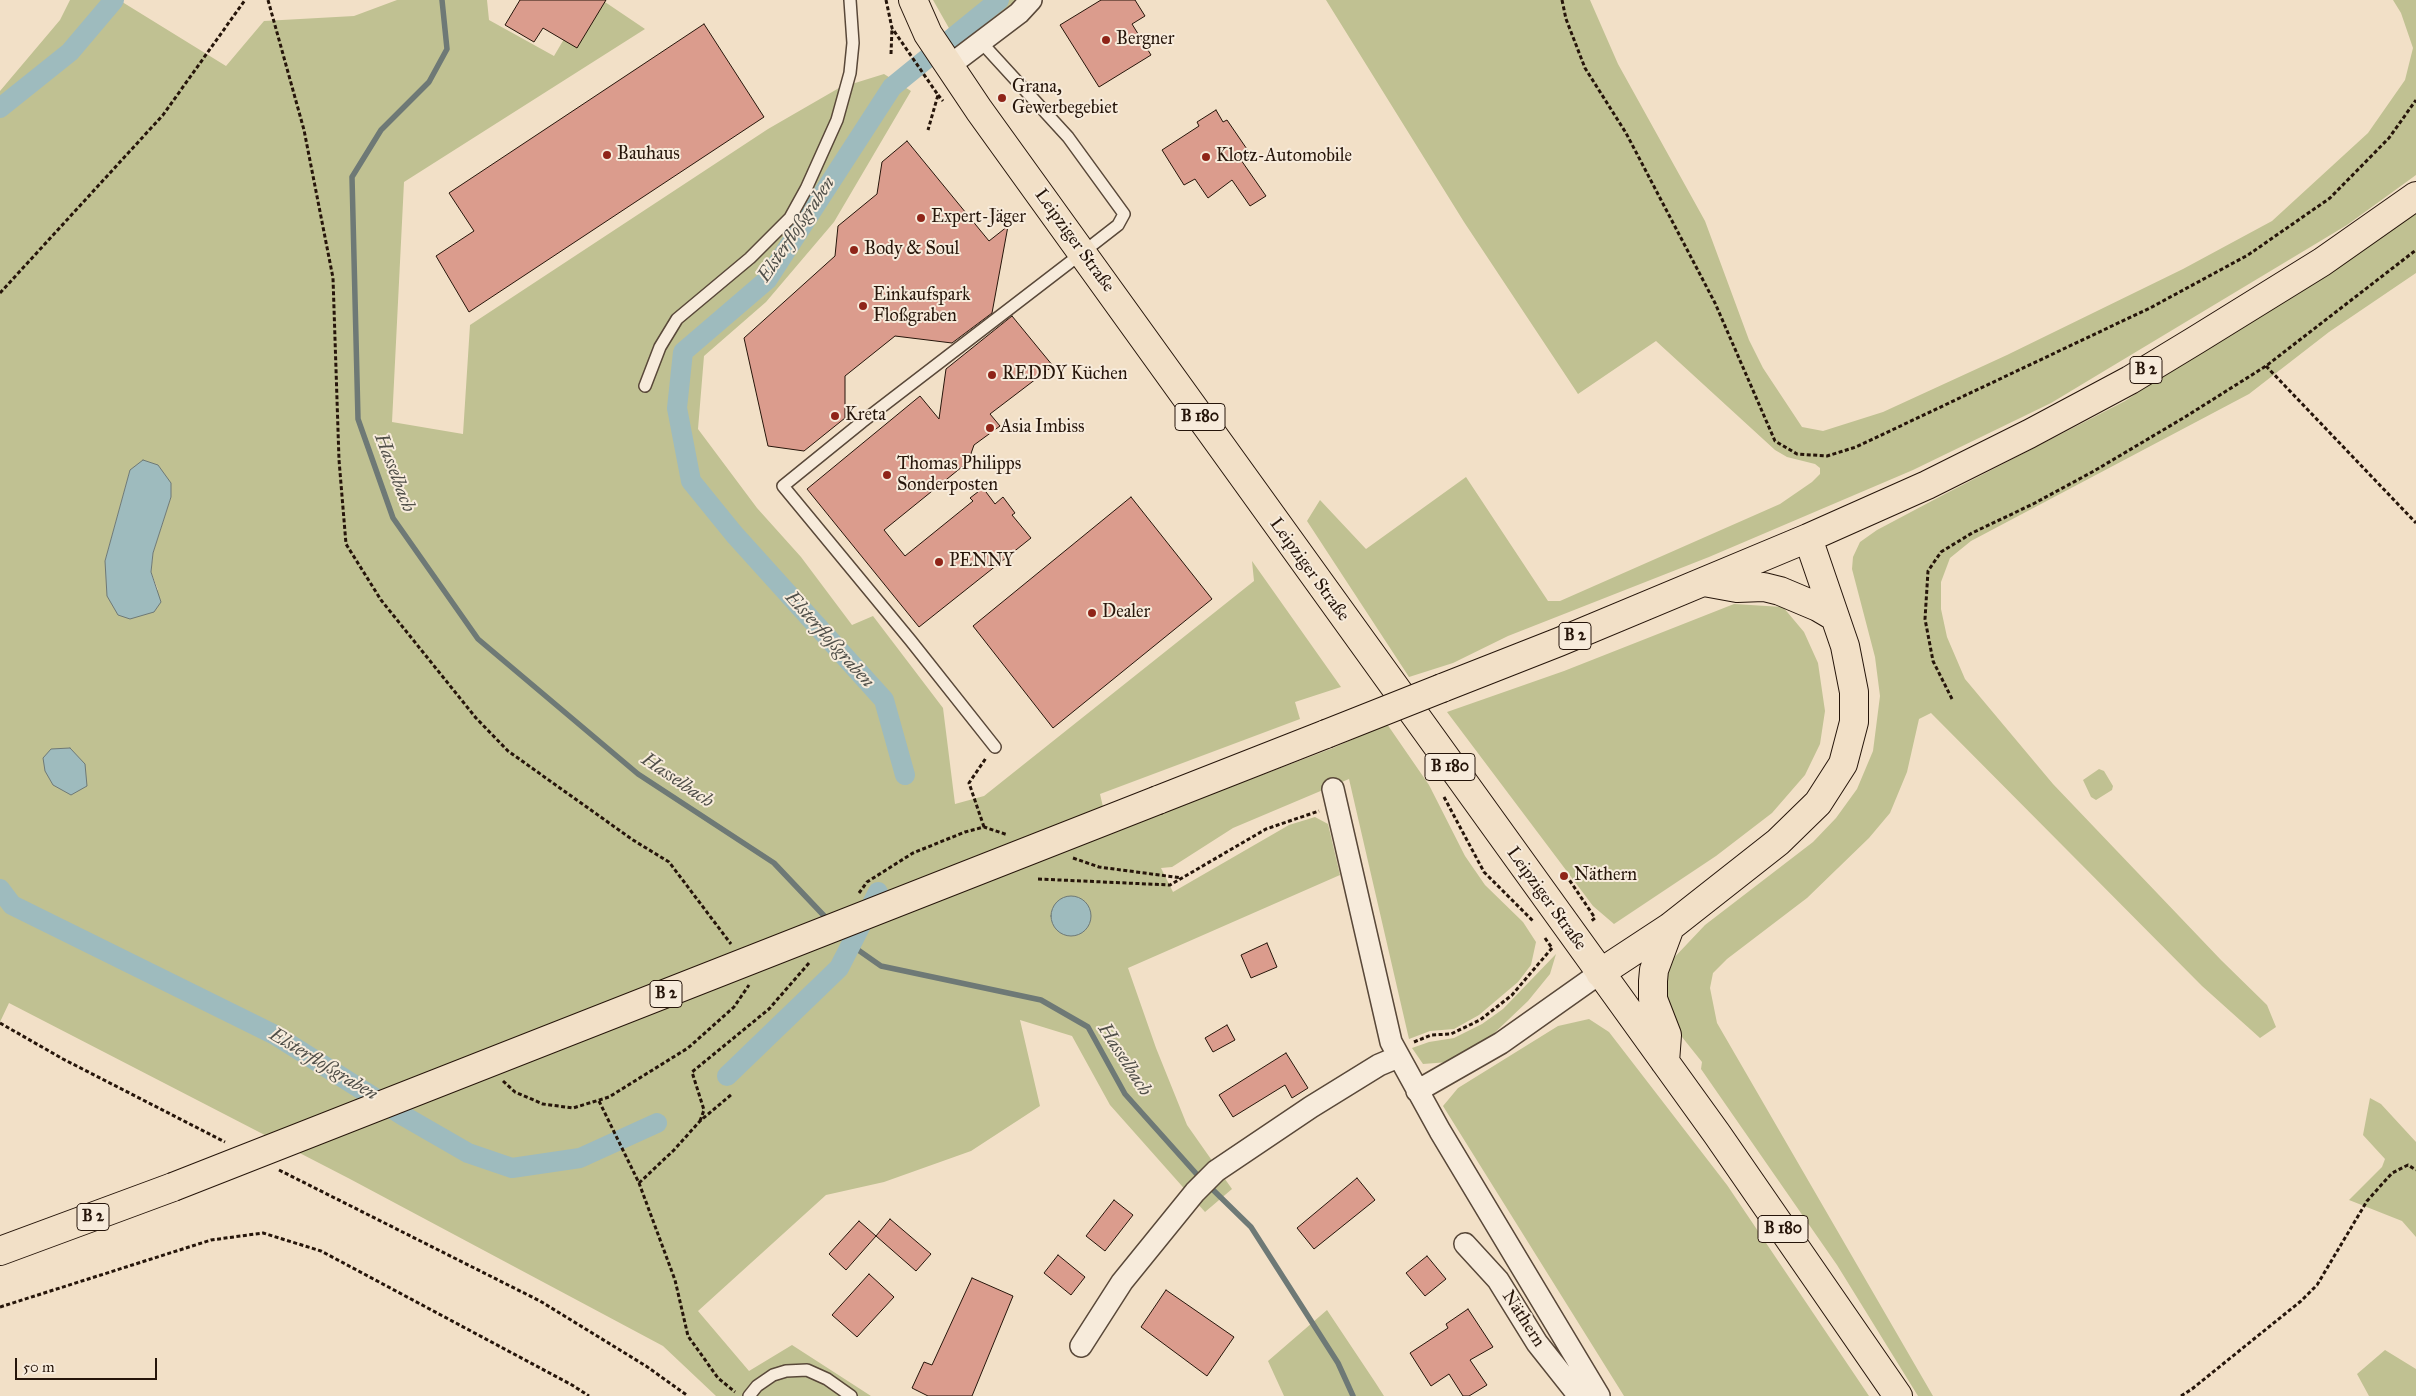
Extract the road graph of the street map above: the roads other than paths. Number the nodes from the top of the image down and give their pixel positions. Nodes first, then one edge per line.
1 (850, 0) edge
2 (913, 0) edge
3 (1031, 0) edge
4 (981, 42) junction
5 (940, 67) junction
6 (2416, 196) edge
7 (1082, 253) junction
8 (645, 386) dead end
9 (1808, 538) junction
10 (1704, 582) junction
11 (1835, 617) junction
12 (995, 747) road end
13 (1335, 798) road end
14 (1670, 926) junction
15 (1600, 974) junction
16 (1396, 1054) junction
17 (1665, 1062) junction
18 (1417, 1091) junction
19 (1465, 1244) dead end
20 (0, 1251) edge
21 (1081, 1346) dead end
22 (749, 1396) edge
23 (851, 1396) edge
24 (1579, 1396) edge
25 (1599, 1396) edge
26 (1898, 1396) edge

1 - 8 lane
2 - 5 main road, Leipziger Straße / B 180
3 - 4 street
4 - 5 street
4 - 7 lane
5 - 7 main road, Leipziger Straße / B 180
6 - 9 main road, B 2
7 - 12 lane
7 - 15 main road, Leipziger Straße / B 180
9 - 10 main road, B 2
9 - 11 main road
10 - 11 main road
10 - 20 main road, B 2, bridge
11 - 14 main road
13 - 16 street
14 - 15 main road
14 - 17 main road
15 - 17 main road, Leipziger Straße / B 180
15 - 18 street
16 - 18 street
16 - 21 street
17 - 26 main road, Leipziger Straße / B 180
18 - 25 street
19 - 24 street, Näthern
22 - 23 lane

